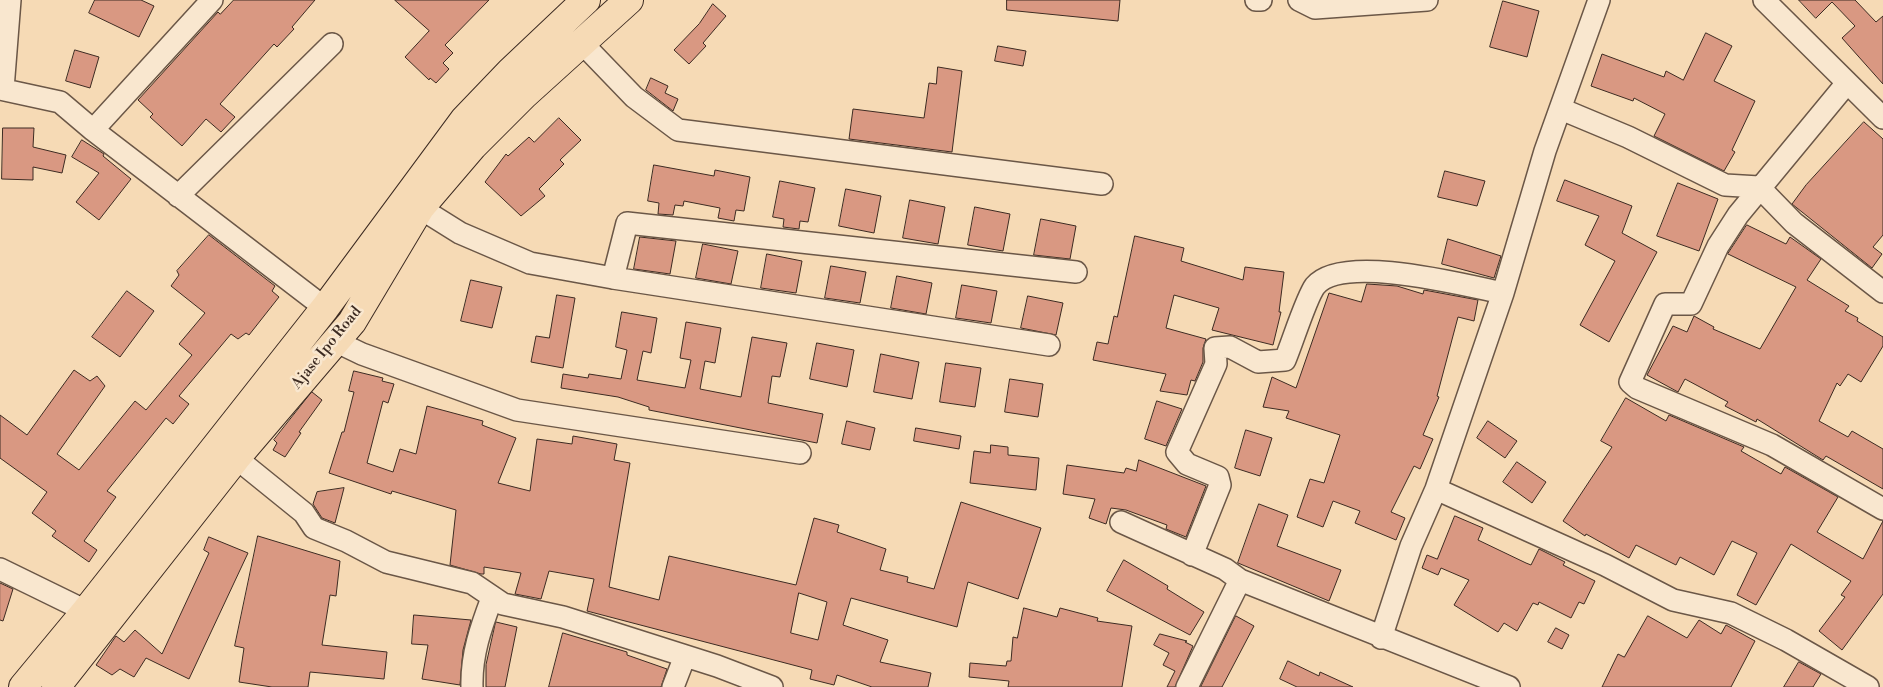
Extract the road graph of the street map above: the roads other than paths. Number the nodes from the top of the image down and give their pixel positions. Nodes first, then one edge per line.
1 (10, 0) edge
2 (212, 0) edge
3 (586, 0) edge
4 (629, 0) edge
5 (1256, 0) edge
6 (1261, 0) edge
7 (1299, 0) edge
8 (1427, 0) edge
9 (1599, 0) edge
10 (1764, 0) edge
11 (581, 42) junction
12 (332, 44) dead end
13 (1847, 83) junction
14 (2, 89) edge
15 (1561, 109) junction
16 (1883, 118) edge
17 (93, 130) junction
18 (1102, 184) dead end
19 (1725, 185) junction
20 (1759, 187) junction
21 (178, 196) junction
22 (420, 208) junction
23 (1738, 215) junction
24 (1076, 272) dead end
25 (613, 278) junction
26 (1503, 292) junction
27 (1883, 292) edge
28 (325, 308) junction
29 (336, 341) junction
30 (1049, 344) dead end
31 (800, 453) dead end
32 (236, 458) junction
33 (1436, 489) junction
34 (1883, 509) edge
35 (1121, 522) dead end
36 (1192, 555) junction
37 (0, 569) edge
38 (1240, 580) junction
39 (492, 598) junction
40 (95, 618) junction
41 (1381, 638) junction
42 (685, 656) junction
43 (1486, 683) edge
44 (23, 687) edge
45 (56, 687) edge
46 (472, 687) edge
47 (673, 687) edge
48 (772, 687) edge
49 (1187, 687) edge
50 (1509, 687) edge
51 (1868, 687) edge

1 - 14 street
2 - 17 street
3 - 28 highway, Ajase Ipo Road
4 - 11 highway, Ajase Ipo Road
5 - 6 street
7 - 8 street
9 - 15 street
10 - 13 street
11 - 18 street
11 - 22 highway, Ajase Ipo Road
12 - 21 street
13 - 16 street
13 - 20 street
14 - 17 street
15 - 19 street
15 - 26 street
17 - 21 street
19 - 20 street
19 - 23 street
20 - 23 street
20 - 27 street
21 - 28 street
22 - 25 street
22 - 29 highway, Ajase Ipo Road
23 - 34 street
24 - 25 street
25 - 30 street
26 - 33 street
26 - 36 street
28 - 40 highway, Ajase Ipo Road
29 - 31 street
29 - 32 highway, Ajase Ipo Road
32 - 39 street
32 - 40 highway, Ajase Ipo Road
33 - 41 street
33 - 51 street
35 - 36 street
36 - 38 street
37 - 40 street
38 - 41 street
38 - 49 street
39 - 42 street
39 - 46 street
40 - 44 highway, Ajase Ipo Road
40 - 45 highway, Ajase Ipo Road
41 - 43 street
42 - 47 street
42 - 48 street
43 - 50 street

